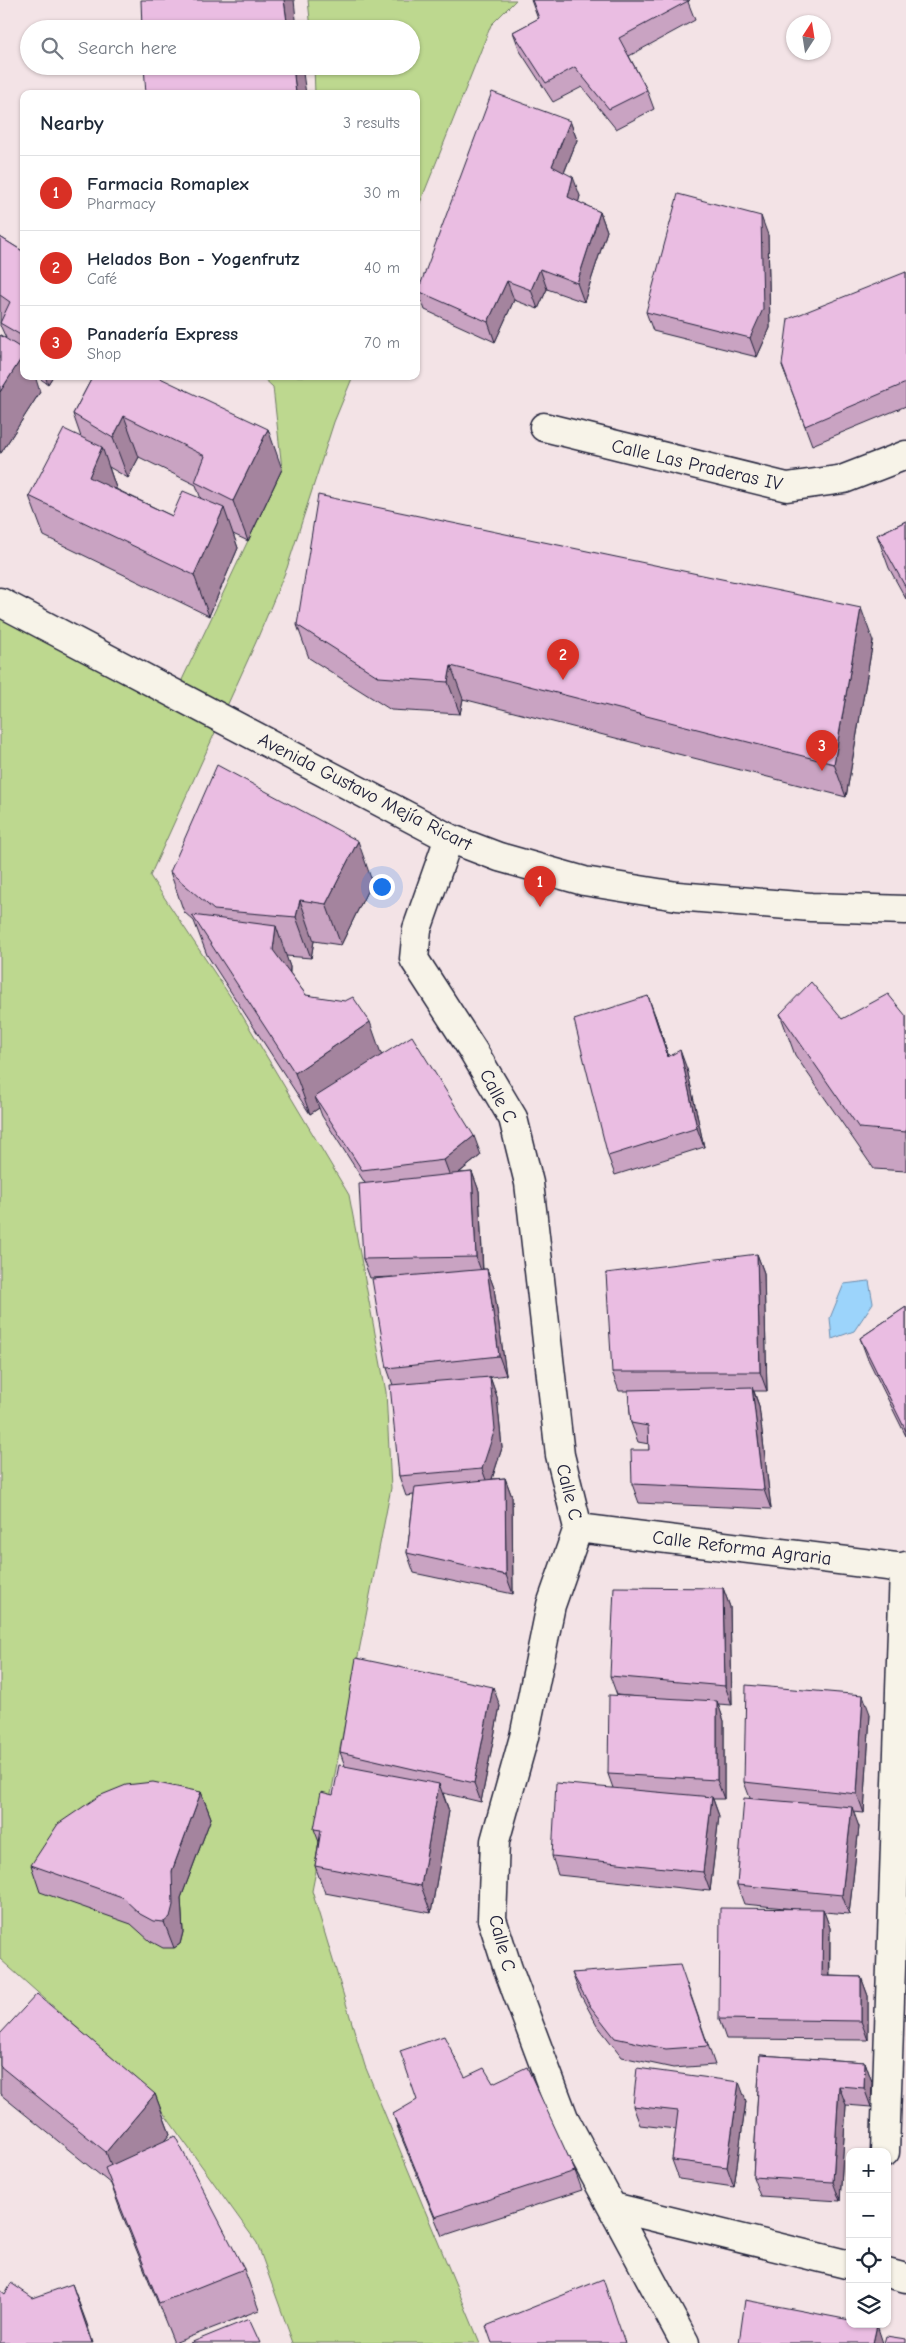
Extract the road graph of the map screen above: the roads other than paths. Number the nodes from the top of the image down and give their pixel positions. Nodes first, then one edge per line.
1 (544, 428) dead end
2 (906, 455) edge
3 (0, 602) edge
4 (449, 838) junction
5 (906, 910) edge
6 (578, 1528) junction
7 (905, 1567) edge
8 (885, 2148) edge
9 (613, 2207) junction
10 (846, 2263) edge
11 (891, 2275) edge
12 (906, 2278) edge
13 (685, 2343) edge

1 - 2 street, Calle Las Praderas IV
3 - 4 street, Avenida Gustavo Mejía Ricart
4 - 5 street, Avenida Gustavo Mejía Ricart
4 - 6 street, Calle C
6 - 7 street, Calle Reforma Agraria
6 - 9 street, Calle C
7 - 8 street
9 - 10 street
9 - 13 street, Calle C
11 - 12 street

